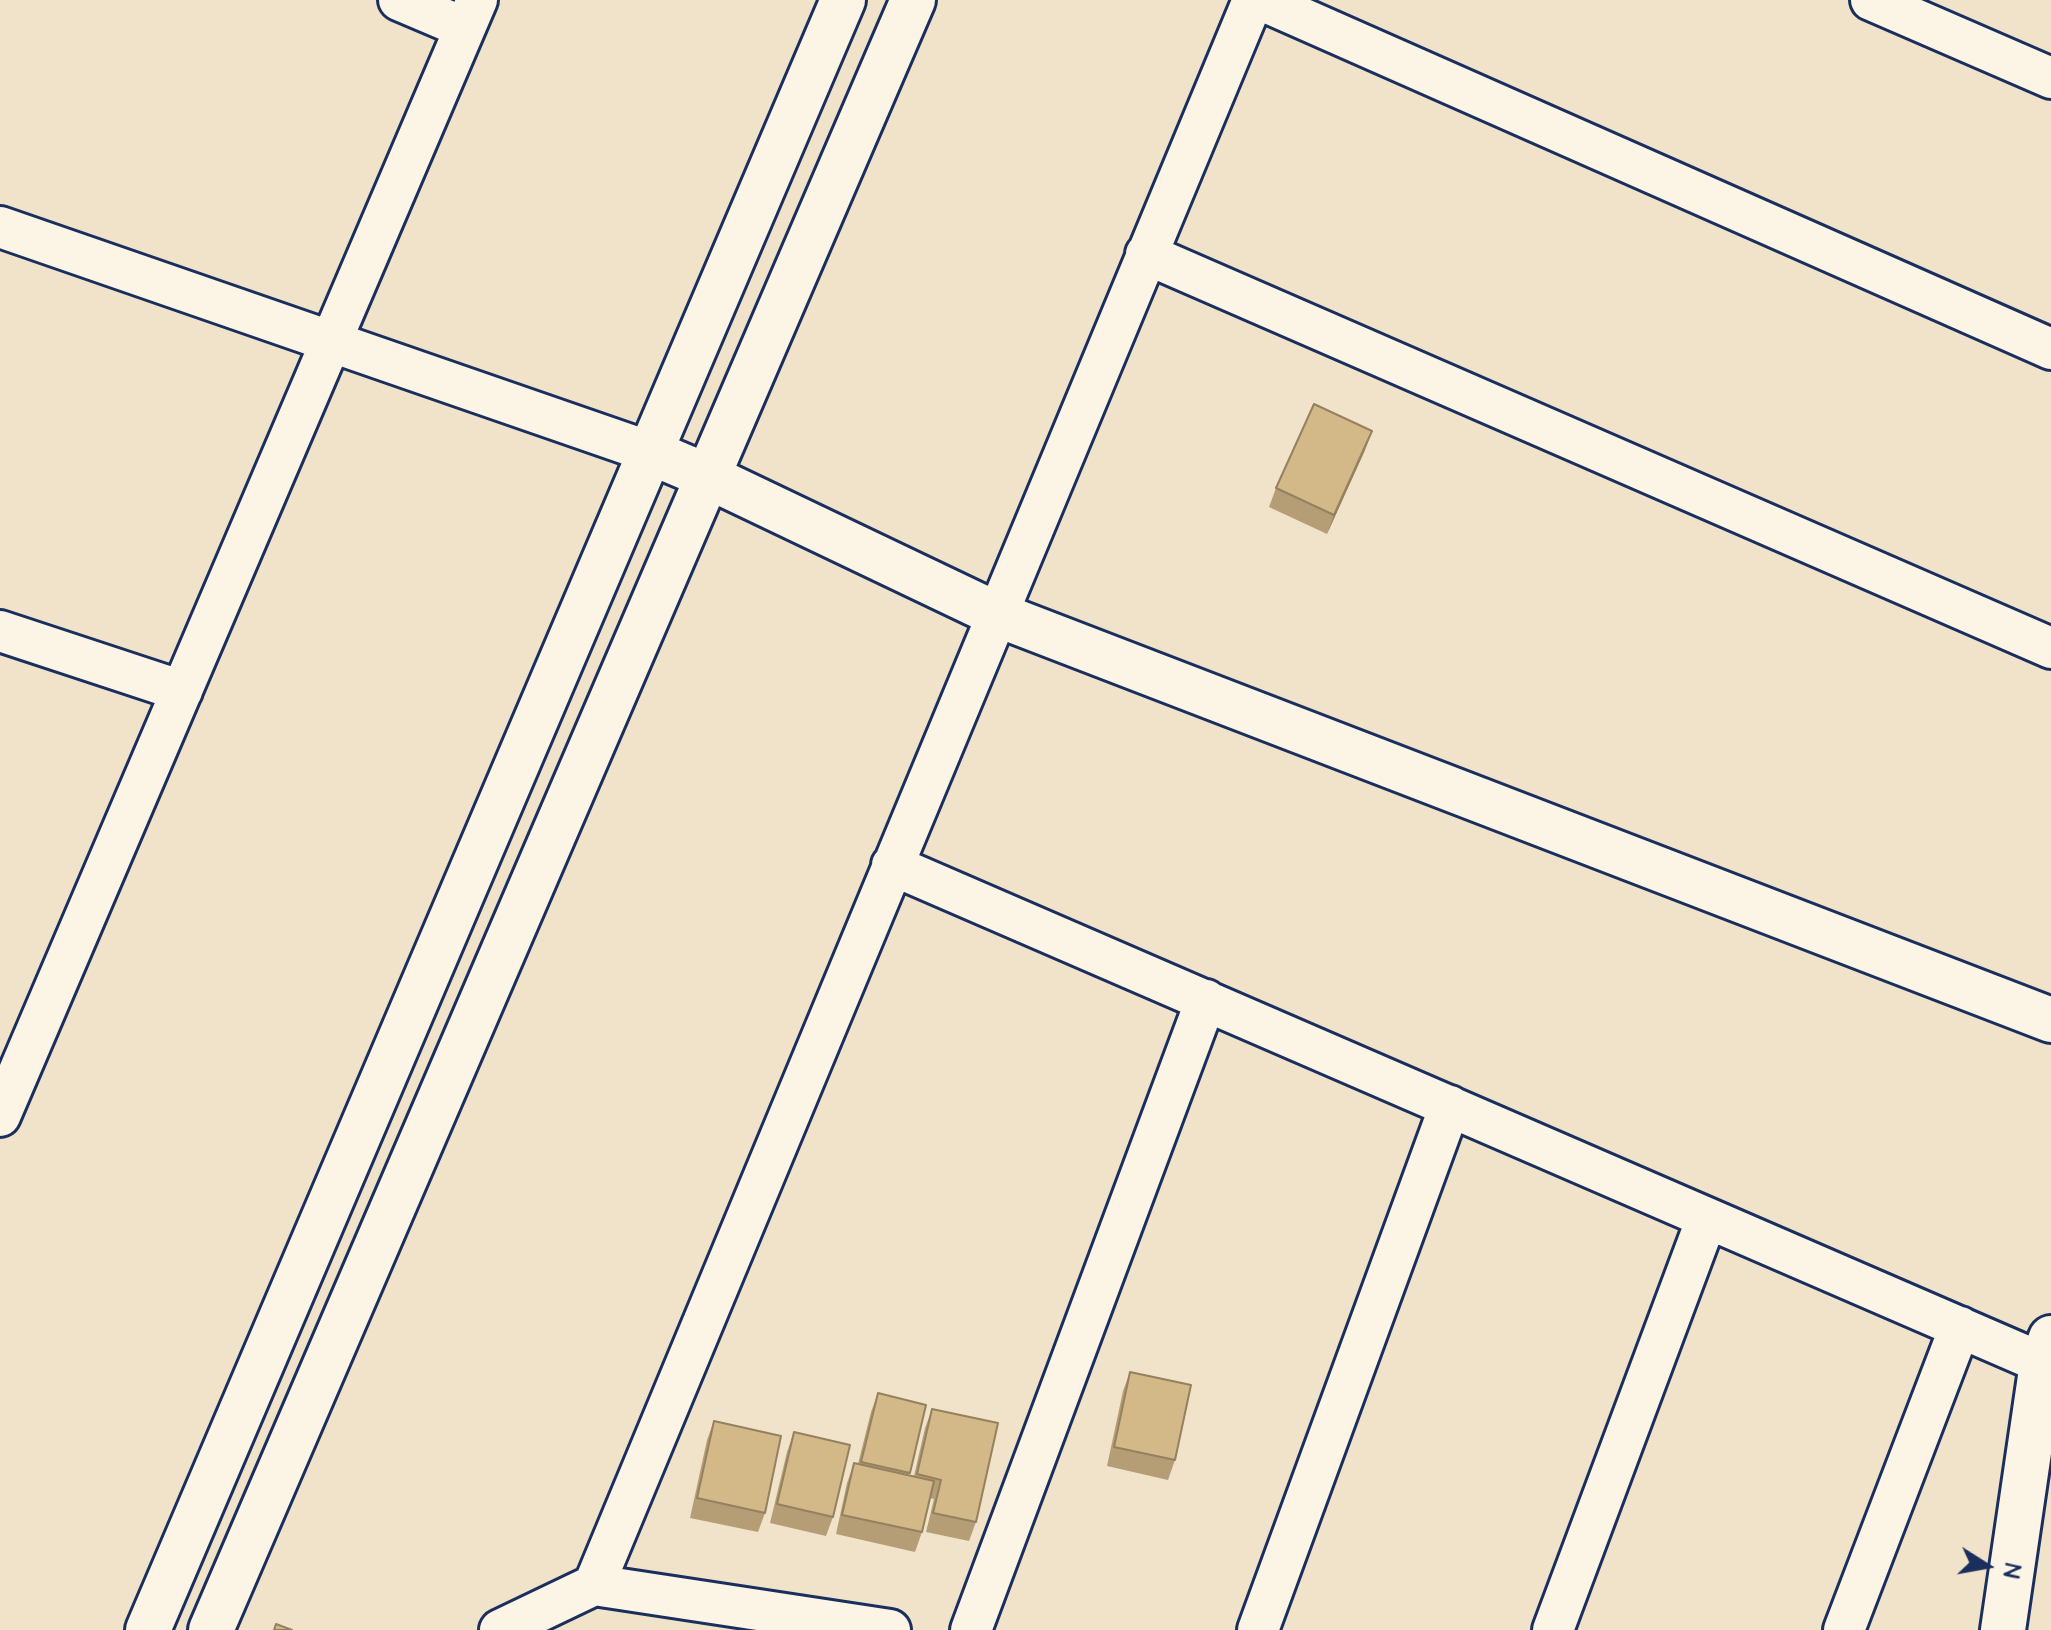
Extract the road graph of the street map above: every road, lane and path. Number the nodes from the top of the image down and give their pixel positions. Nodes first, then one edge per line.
1 (399, 0) edge
2 (843, 0) edge
3 (913, 0) edge
4 (1253, 0) edge
5 (1261, 0) edge
6 (1871, 0) edge
7 (471, 14) edge
8 (2051, 78) edge
9 (0, 227) edge
10 (1146, 254) junction
11 (330, 342) junction
12 (2051, 349) edge
13 (650, 452) junction
14 (709, 477) junction
15 (996, 614) junction
16 (0, 631) edge
17 (2051, 648) edge
18 (182, 691) junction
19 (892, 865) junction
20 (1206, 1000) junction
21 (2051, 1020) edge
22 (1450, 1106) junction
23 (0, 1116) edge
24 (1707, 1218) junction
25 (1960, 1327) junction
26 (2047, 1351) edge
27 (594, 1585) junction
28 (148, 1630) edge
29 (211, 1630) edge
30 (500, 1630) edge
31 (890, 1630) edge
32 (971, 1630) edge
33 (1258, 1630) edge
34 (1553, 1630) edge
35 (1844, 1630) edge
36 (2003, 1630) edge

1 - 7 street
2 - 13 street
3 - 14 street
4 - 10 street
5 - 12 street
6 - 8 street
7 - 11 street
9 - 11 street
10 - 15 street
10 - 17 street
11 - 13 street
11 - 18 street
13 - 14 street
13 - 28 street
14 - 15 street
14 - 29 street
15 - 19 street
15 - 21 street
16 - 18 street
18 - 23 street
19 - 20 street
19 - 27 street
20 - 22 street
20 - 32 street
22 - 24 street
22 - 33 street
24 - 25 street
24 - 34 street
25 - 26 street
25 - 35 street
26 - 36 street
27 - 30 street
27 - 31 street

